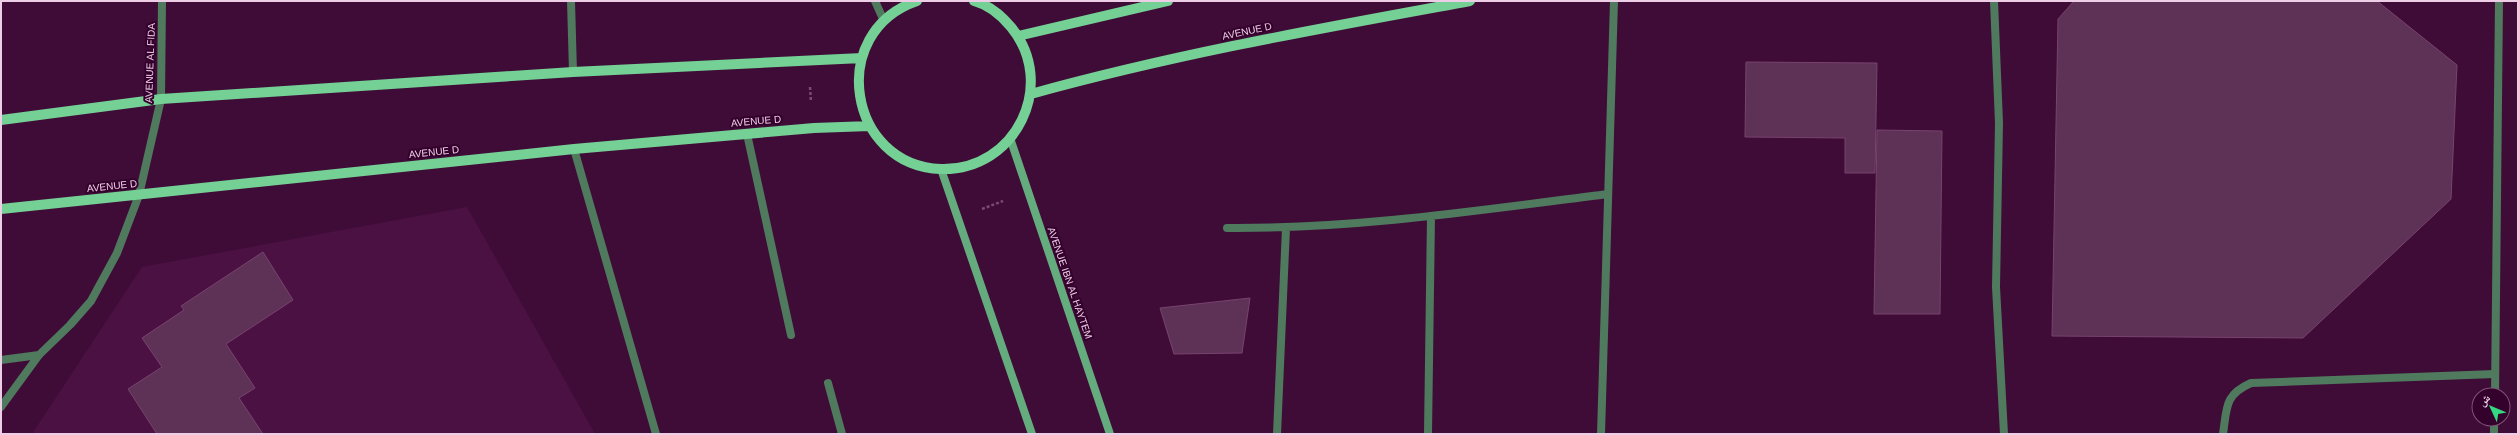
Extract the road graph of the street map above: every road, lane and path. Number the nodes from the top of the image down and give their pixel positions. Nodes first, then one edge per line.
1 (162, 1) edge
2 (571, 1) edge
3 (875, 1) edge
4 (917, 1) edge
5 (974, 1) edge
6 (1168, 1) edge
7 (1470, 1) edge
8 (1614, 1) edge
9 (1994, 1) edge
10 (2499, 1) edge
11 (884, 21) junction
12 (1018, 36) junction
13 (862, 58) junction
14 (807, 60) junction
15 (573, 72) junction
16 (1031, 94) junction
17 (161, 99) junction
18 (1, 120) edge
19 (870, 126) junction
20 (814, 128) junction
21 (747, 134) junction
22 (1010, 138) junction
23 (574, 149) junction
24 (941, 169) junction
25 (1027, 193) junction
26 (1608, 194) junction
27 (139, 196) junction
28 (1, 209) edge
29 (1431, 216) junction
30 (957, 218) junction
31 (1228, 228) dead end
32 (1286, 228) junction
33 (791, 335) dead end
34 (39, 355) junction
35 (1, 360) edge
36 (2495, 374) junction
37 (828, 383) dead end
38 (2495, 387) edge
39 (1, 407) edge
40 (656, 434) edge
41 (842, 434) edge
42 (1032, 434) edge
43 (1110, 434) edge
44 (1277, 434) edge
45 (1428, 434) edge
46 (1602, 434) edge
47 (2004, 434) edge
48 (2223, 434) edge

1 - 17 street, AVENUE AL FIDA
2 - 15 street
3 - 11 street
4 - 11 main road
5 - 12 main road
6 - 12 main road
7 - 16 main road, AVENUE D
8 - 26 street
9 - 47 street
10 - 36 street
11 - 13 main road
12 - 16 main road
13 - 14 main road
13 - 19 main road
14 - 15 main road
14 - 20 path
15 - 17 main road
16 - 22 main road
17 - 18 main road
17 - 27 street, AVENUE AL FIDA
19 - 20 main road, AVENUE D
19 - 24 main road
20 - 21 main road, AVENUE D
21 - 23 main road, AVENUE D
21 - 33 street
22 - 24 main road
22 - 25 main road, AVENUE IBN AL HAYTEM
23 - 27 main road, AVENUE D
23 - 40 street
24 - 30 main road
25 - 30 path
25 - 43 main road, AVENUE IBN AL HAYTEM
26 - 29 street
26 - 46 street
27 - 28 main road, AVENUE D
27 - 34 street, AVENUE AL FIDA
29 - 32 street
29 - 45 street
30 - 42 main road
31 - 32 street
32 - 44 street
34 - 35 street
34 - 39 street, AVENUE AL FIDA
36 - 38 street
36 - 48 street
37 - 41 street

